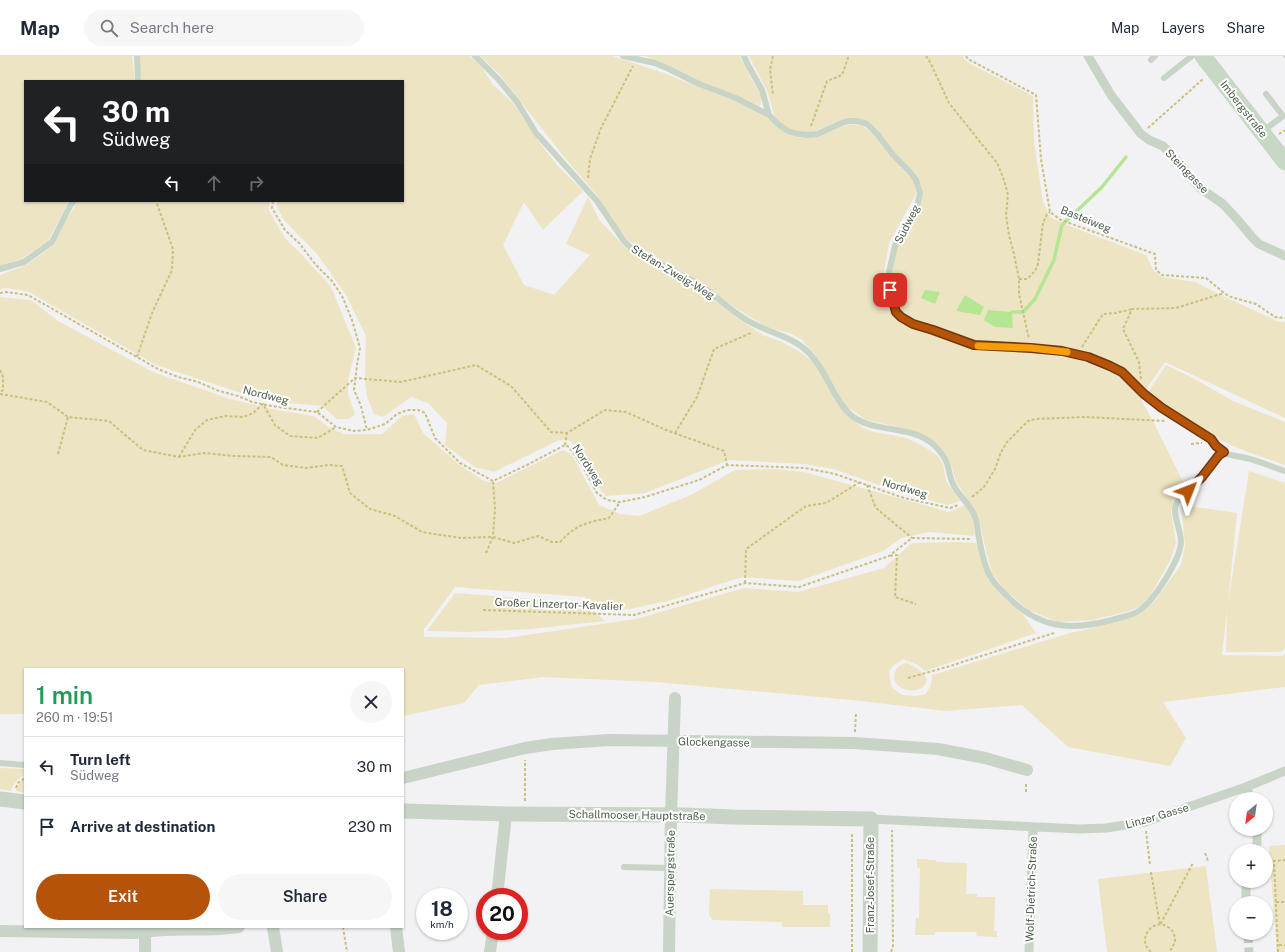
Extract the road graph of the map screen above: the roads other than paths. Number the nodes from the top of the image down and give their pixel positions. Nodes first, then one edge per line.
1 (137, 56) edge
2 (475, 56) edge
3 (623, 56) edge
4 (744, 56) edge
5 (1088, 56) edge
6 (1192, 56) edge
7 (1204, 56) edge
8 (1164, 78) dead end
9 (138, 80) edge
10 (1266, 94) dead end
11 (769, 115) junction
12 (1270, 134) junction
13 (1285, 162) edge
14 (73, 202) edge
15 (1284, 255) edge
16 (0, 269) edge
17 (1224, 452) junction
18 (1285, 471) edge
19 (675, 698) dead end
20 (673, 741) junction
21 (0, 763) edge
22 (24, 765) edge
23 (1027, 770) dead end
24 (1285, 771) edge
25 (404, 778) edge
26 (1246, 786) junction
27 (1248, 792) edge
28 (20, 797) edge
29 (0, 799) edge
30 (404, 811) edge
31 (506, 814) junction
32 (671, 815) junction
33 (871, 819) junction
34 (1027, 824) junction
35 (624, 867) dead end
36 (670, 868) junction
37 (498, 888) edge
38 (232, 928) edge
39 (272, 928) edge
40 (396, 928) edge
41 (145, 929) edge
42 (0, 931) edge
43 (492, 940) edge
44 (145, 952) edge
45 (277, 952) edge
46 (399, 952) edge
47 (490, 952) edge
48 (669, 952) edge
49 (870, 952) edge
50 (1029, 952) edge

1 - 9 lane
2 - 17 lane, Stefan-Zweig-Weg
3 - 11 lane, Südweg
4 - 11 lane
5 - 15 street, Steingasse
6 - 8 lane
7 - 12 main road, Imbergstraße
10 - 12 lane
11 - 17 lane, Südweg
12 - 13 main road, Imbergstraße
14 - 16 lane
17 - 18 lane
19 - 20 street, Auerspergstraße
20 - 23 street, Glockengasse
20 - 25 street, Glockengasse
20 - 32 street, Auerspergstraße
21 - 22 lane
24 - 26 street, Linzer Gasse
26 - 27 street
26 - 34 street, Linzer Gasse
28 - 29 street
30 - 31 street, Schallmooser Hauptstraße
31 - 32 street, Schallmooser Hauptstraße
31 - 37 street
32 - 33 street, Schallmooser Hauptstraße
32 - 36 street, Auerspergstraße
33 - 34 street, Linzer Gasse
33 - 49 street, Franz-Josef-Straße
34 - 50 street, Wolf-Dietrich-Straße
35 - 36 lane
36 - 48 street, Auerspergstraße
38 - 41 street
39 - 45 street
40 - 46 street
41 - 42 street
41 - 44 street
43 - 47 street

